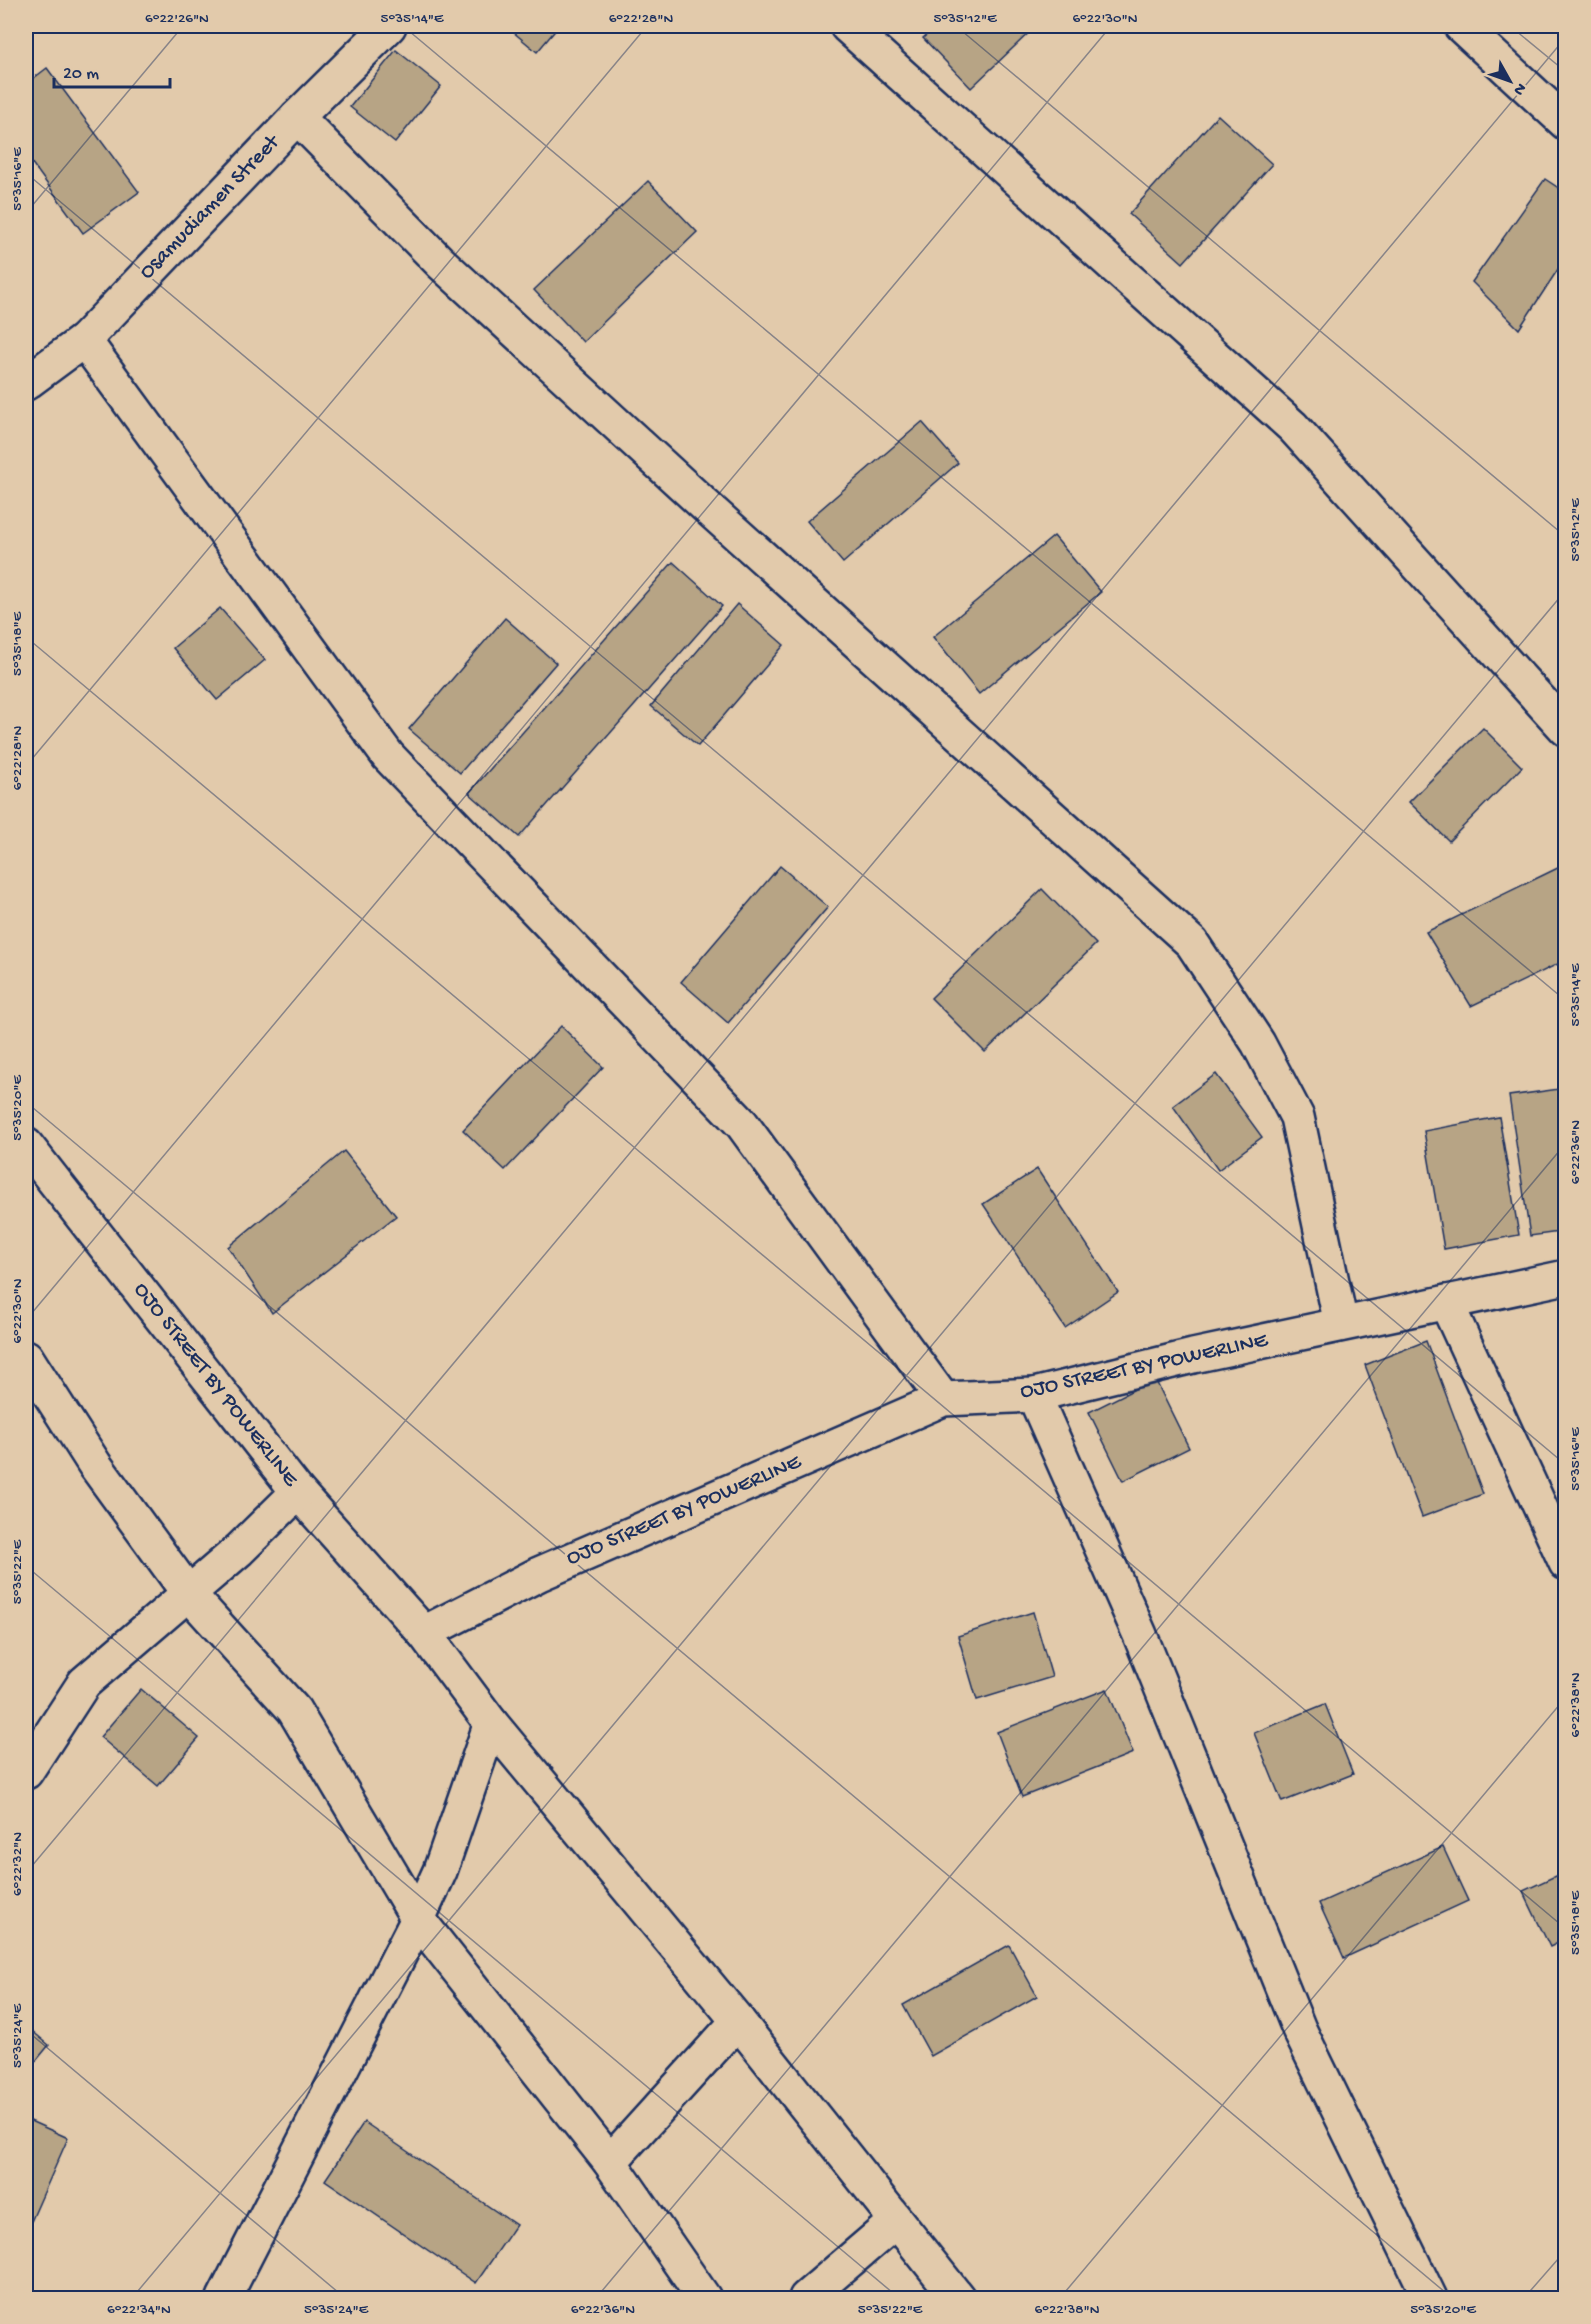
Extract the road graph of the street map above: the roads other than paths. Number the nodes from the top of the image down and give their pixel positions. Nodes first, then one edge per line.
1 (389, 26) edge
2 (847, 26) edge
3 (1461, 26) edge
4 (297, 117) junction
5 (1566, 123) edge
6 (84, 340) junction
7 (26, 383) edge
8 (1566, 729) edge
9 (26, 1145) edge
10 (1566, 1277) edge
11 (1446, 1302) junction
12 (1341, 1324) junction
13 (26, 1357) edge
14 (1034, 1395) junction
15 (943, 1399) junction
16 (298, 1492) junction
17 (1566, 1563) edge
18 (189, 1594) junction
19 (424, 1633) junction
20 (491, 1723) junction
21 (26, 1772) edge
22 (418, 1920) junction
23 (738, 2021) junction
24 (610, 2162) junction
25 (896, 2221) junction
26 (224, 2298) edge
27 (704, 2298) edge
28 (806, 2298) edge
29 (958, 2298) edge
30 (1430, 2298) edge

1 - 4 street, Osamudiamen Street
2 - 8 street
3 - 5 street
4 - 6 street, Osamudiamen Street
4 - 12 street
6 - 7 street, Osamudiamen Street
6 - 15 street
9 - 16 street, OJO STREET BY POWERLINE
10 - 11 street, OJO STREET BY POWERLINE
11 - 12 street, OJO STREET BY POWERLINE
11 - 17 street
12 - 14 street, OJO STREET BY POWERLINE
13 - 18 street
14 - 15 street, OJO STREET BY POWERLINE
14 - 30 street
15 - 19 street, OJO STREET BY POWERLINE
16 - 18 street
16 - 19 street, OJO STREET BY POWERLINE
18 - 21 street
18 - 22 street
19 - 20 street
20 - 22 street
20 - 23 street
22 - 24 street
22 - 26 street
23 - 24 street
23 - 25 street
24 - 27 street
25 - 28 street
25 - 29 street

